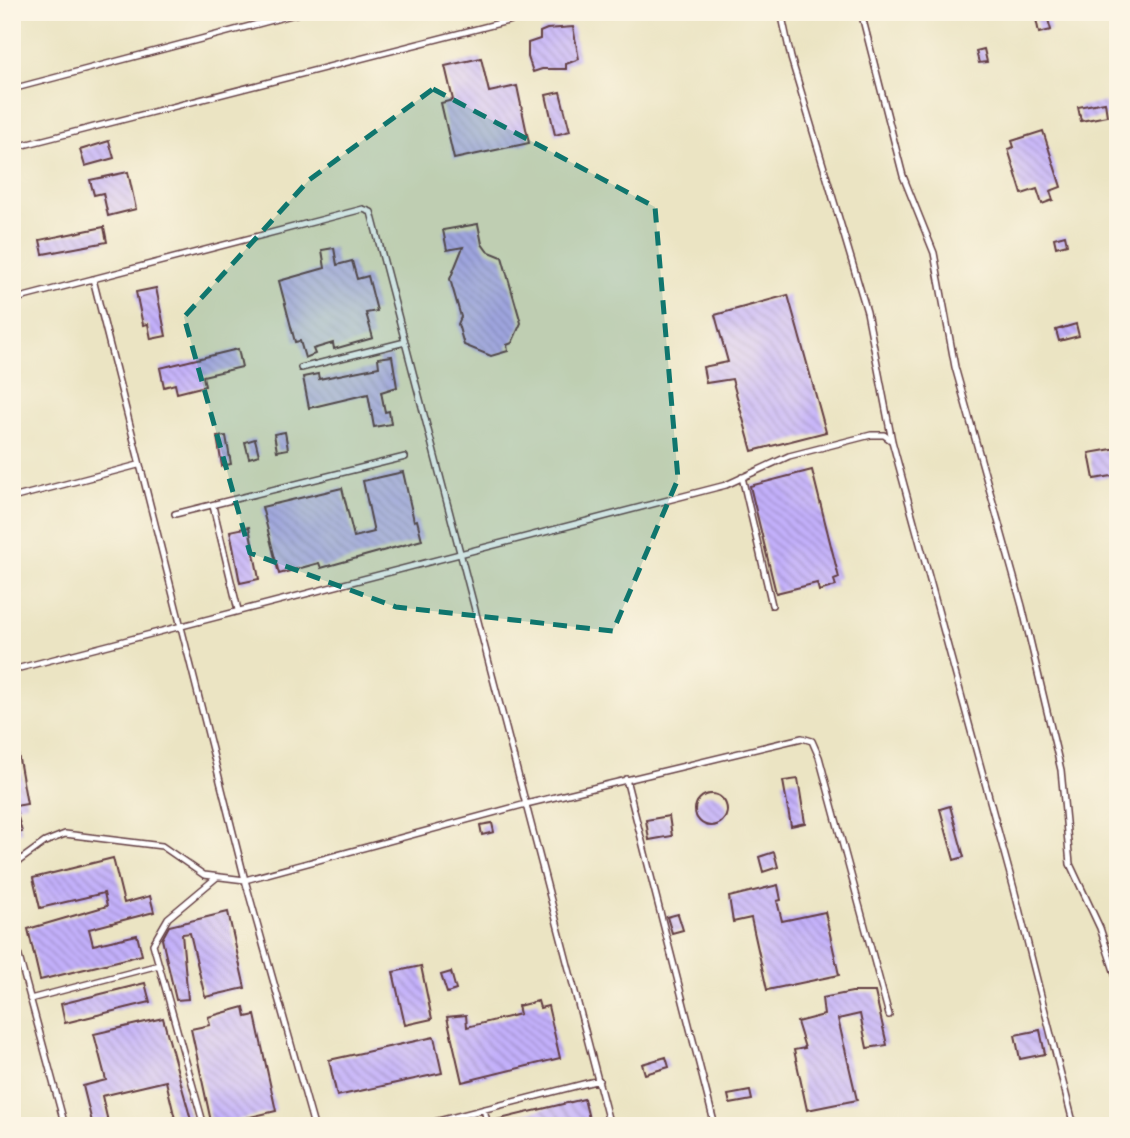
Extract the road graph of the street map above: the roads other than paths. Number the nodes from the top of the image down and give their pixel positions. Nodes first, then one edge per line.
1 (303, 12) edge
2 (543, 12) edge
3 (781, 12) edge
4 (861, 12) edge
5 (12, 89) edge
6 (12, 148) edge
7 (93, 279) junction
8 (12, 300) edge
9 (405, 342) junction
10 (301, 368) dead end
11 (892, 442) junction
12 (405, 457) dead end
13 (138, 465) junction
14 (742, 477) junction
15 (12, 498) edge
16 (213, 506) junction
17 (175, 514) dead end
18 (462, 554) junction
19 (772, 605) dead end
20 (238, 610) junction
21 (180, 625) junction
22 (12, 670) edge
23 (626, 779) junction
24 (526, 804) junction
25 (12, 866) edge
26 (217, 877) junction
27 (245, 880) junction
28 (12, 931) edge
29 (159, 965) junction
30 (1118, 983) edge
31 (30, 999) junction
32 (889, 1014) dead end
33 (599, 1080) junction
34 (484, 1110) junction
35 (281, 1124) edge
36 (65, 1126) edge
37 (204, 1126) edge
38 (273, 1126) edge
39 (314, 1126) edge
40 (419, 1126) edge
41 (488, 1126) edge
42 (610, 1126) edge
43 (715, 1126) edge
44 (1073, 1126) edge

1 - 5 lane
2 - 6 lane
3 - 11 lane
4 - 30 lane
7 - 8 lane
7 - 9 lane
7 - 13 lane
9 - 10 lane
9 - 18 lane
11 - 14 lane
11 - 44 lane
12 - 16 lane
13 - 15 lane
13 - 21 lane
14 - 18 lane
14 - 19 lane
16 - 17 lane
16 - 20 lane
18 - 20 lane
18 - 24 lane
20 - 21 lane
21 - 22 lane
21 - 27 lane
23 - 24 lane
23 - 32 lane
23 - 43 lane
24 - 27 lane
24 - 33 lane
25 - 26 lane
26 - 27 lane
26 - 29 lane
27 - 39 lane
28 - 31 lane
29 - 31 lane
29 - 37 lane
31 - 36 lane
33 - 34 lane
33 - 42 lane
34 - 40 lane
34 - 41 lane
35 - 38 lane

